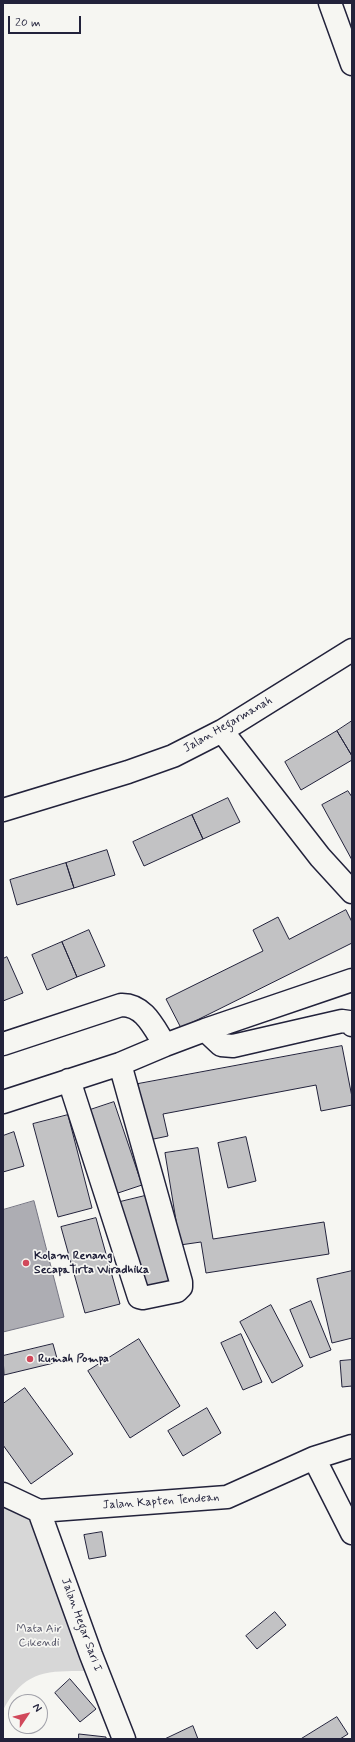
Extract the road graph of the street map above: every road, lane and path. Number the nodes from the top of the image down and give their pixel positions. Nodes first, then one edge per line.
1 (335, 5) edge
2 (352, 64) edge
3 (352, 650) edge
4 (222, 731) junction
5 (3, 810) edge
6 (352, 892) edge
7 (352, 980) edge
8 (352, 1025) edge
9 (205, 1030) junction
10 (3, 1044) edge
11 (165, 1045) junction
12 (120, 1064) junction
13 (68, 1080) junction
14 (3, 1102) edge
15 (352, 1446) edge
16 (314, 1458) junction
17 (3, 1494) edge
18 (39, 1511) junction
19 (352, 1533) edge
20 (124, 1739) edge

1 - 2 street
3 - 4 street, Jalan Hegarmanah
4 - 5 street, Jalan Hegarmanah
4 - 6 street
7 - 9 street
8 - 9 street
9 - 11 street
10 - 11 street
11 - 12 street
12 - 13 street
12 - 13 street
13 - 14 street
15 - 16 street, Jalan Kapten Tendean
16 - 18 street, Jalan Kapten Tendean
16 - 19 street
17 - 18 street, Jalan Kapten Tendean
18 - 20 street, Jalan Hegar Sari I

